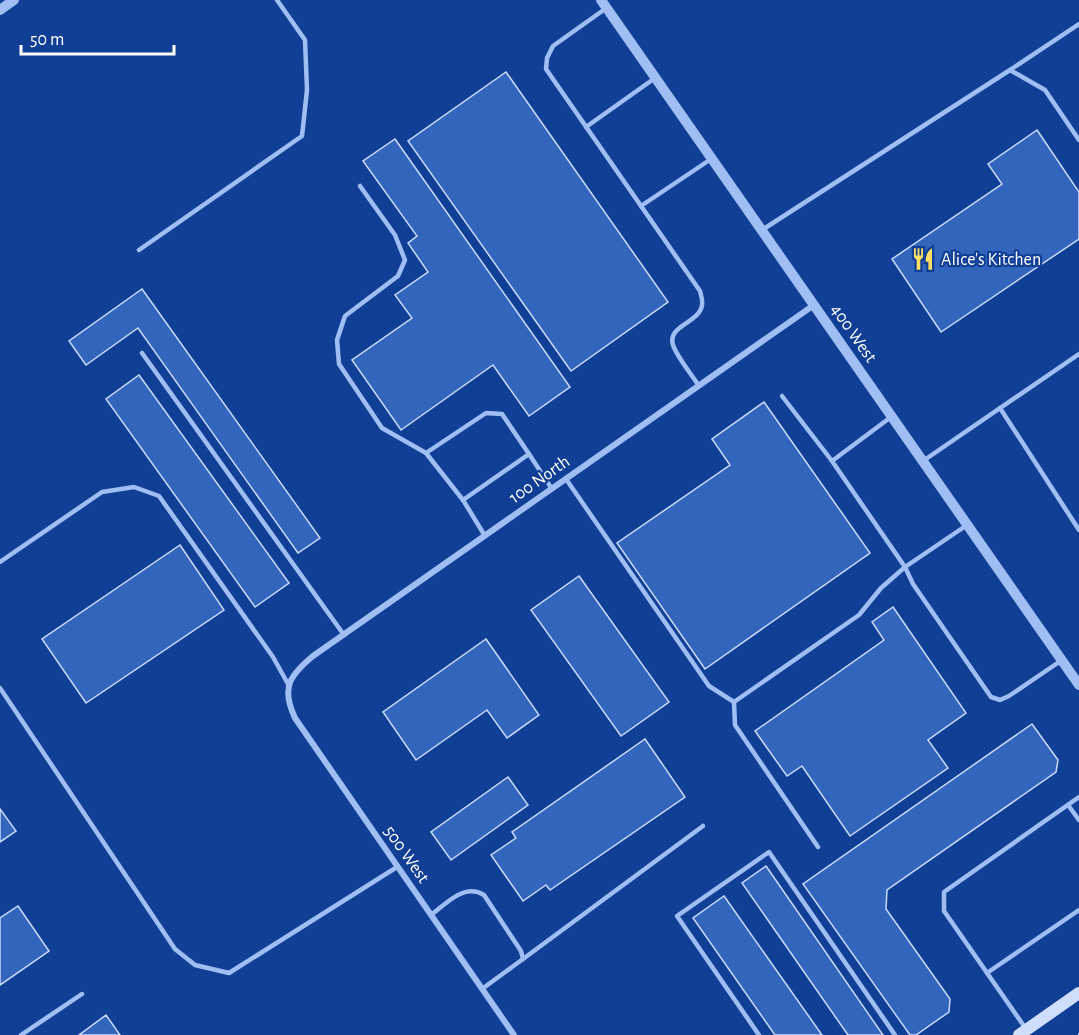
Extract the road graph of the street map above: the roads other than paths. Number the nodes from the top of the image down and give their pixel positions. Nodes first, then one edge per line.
1 (14, 0) edge
2 (277, 0) edge
3 (603, 2) edge
4 (0, 10) edge
5 (1079, 24) edge
6 (1010, 70) junction
7 (655, 78) junction
8 (586, 127) junction
9 (1079, 140) edge
10 (712, 158) junction
11 (360, 186) dead end
12 (641, 206) junction
13 (762, 230) junction
14 (139, 250) dead end
15 (814, 305) junction
16 (142, 353) dead end
17 (1079, 354) edge
18 (699, 386) junction
19 (782, 396) dead end
20 (999, 408) junction
21 (892, 417) junction
22 (426, 453) junction
23 (529, 454) junction
24 (831, 461) junction
25 (923, 461) junction
26 (566, 479) junction
27 (552, 489) junction
28 (463, 500) junction
29 (967, 525) junction
30 (1079, 530) edge
31 (485, 536) junction
32 (0, 562) edge
33 (905, 567) junction
34 (344, 635) junction
35 (1062, 660) junction
36 (288, 684) junction
37 (1079, 685) edge
38 (0, 688) edge
39 (734, 702) junction
40 (1079, 797) edge
41 (1068, 805) junction
42 (1079, 820) edge
43 (703, 825) dead end
44 (818, 847) dead end
45 (398, 867) junction
46 (1079, 910) edge
47 (431, 915) junction
48 (523, 959) junction
49 (987, 973) junction
50 (482, 988) junction
51 (1079, 993) edge
52 (82, 994) dead end
53 (1022, 1032) edge
54 (21, 1035) edge
55 (514, 1035) edge
56 (759, 1035) edge
57 (895, 1035) edge

1 - 4 street
2 - 14 lane
3 - 7 street, 400 West
3 - 8 lane
5 - 6 lane
6 - 9 lane
6 - 13 lane
7 - 8 lane
7 - 10 street, 400 West
8 - 12 lane
10 - 12 lane
10 - 13 street, 400 West
11 - 22 lane
12 - 18 lane
13 - 15 street, 400 West
15 - 18 street, 100 North
15 - 21 street, 400 West
16 - 34 lane
17 - 20 lane
18 - 26 street, 100 North
19 - 24 lane
20 - 25 lane
20 - 30 lane
21 - 24 lane
21 - 25 street, 400 West
22 - 23 lane
22 - 28 lane
23 - 27 lane
23 - 28 lane
24 - 33 lane
25 - 29 street, 400 West
26 - 27 street, 100 North
26 - 39 lane
27 - 31 street, 100 North
28 - 31 lane
29 - 33 lane
29 - 35 street, 400 West
31 - 34 street, 100 North
32 - 36 lane
33 - 35 lane
33 - 39 lane
34 - 36 street, 100 North
35 - 37 street, 400 West
36 - 45 street, 500 West
38 - 45 lane
39 - 44 lane
40 - 41 lane
41 - 42 lane
41 - 49 lane
43 - 48 lane
45 - 47 street, 500 West
46 - 49 lane
47 - 48 lane
47 - 50 street, 500 West
48 - 50 lane
49 - 53 lane
50 - 55 street, 500 West
51 - 53 main road
52 - 54 lane
56 - 57 lane

